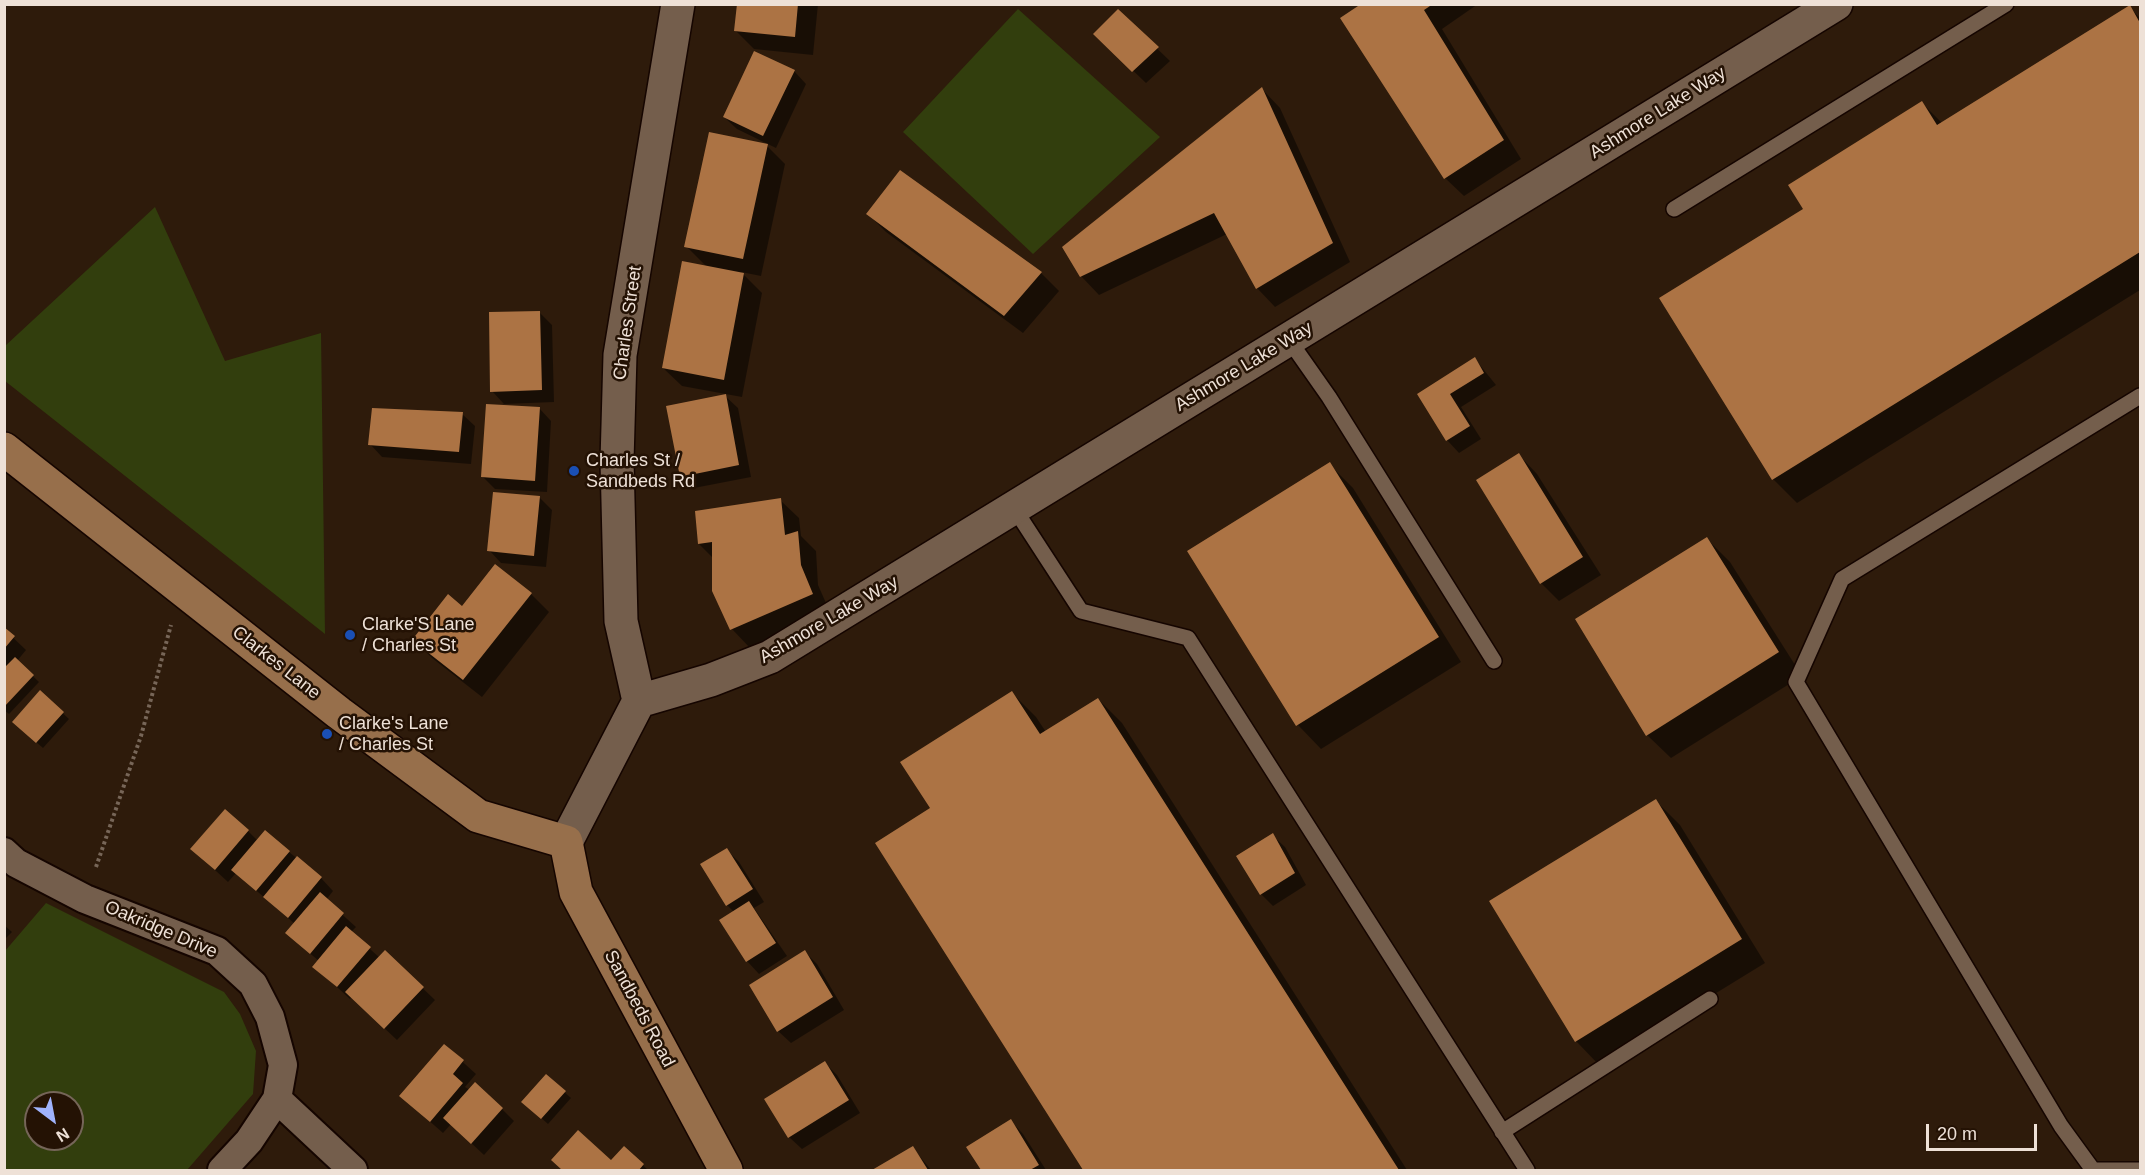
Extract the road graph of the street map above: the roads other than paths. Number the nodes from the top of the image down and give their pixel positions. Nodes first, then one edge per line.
1 (678, 4) edge
2 (1836, 4) edge
3 (2006, 4) edge
4 (1674, 209) dead end
5 (1289, 340) junction
6 (2140, 396) edge
7 (4, 449) edge
8 (1014, 508) junction
9 (1494, 661) dead end
10 (639, 701) junction
11 (566, 842) junction
12 (4, 852) edge
13 (1710, 999) dead end
14 (277, 1100) junction
15 (1502, 1132) junction
16 (222, 1170) edge
17 (353, 1170) edge
18 (726, 1170) edge
19 (1527, 1170) edge
20 (2093, 1170) edge
21 (2140, 1170) edge

1 - 10 street, Charles Street
2 - 5 street, Ashmore Lake Way
3 - 4 lane
5 - 8 street, Ashmore Lake Way
5 - 9 lane
6 - 20 lane
7 - 11 main road, Clarkes Lane
8 - 10 street, Ashmore Lake Way
8 - 15 lane
10 - 11 street
11 - 18 main road, Sandbeds Road
12 - 14 street, Oakridge Drive
13 - 15 lane
14 - 16 street, Oakridge Drive
14 - 17 street
15 - 19 lane
20 - 21 lane

